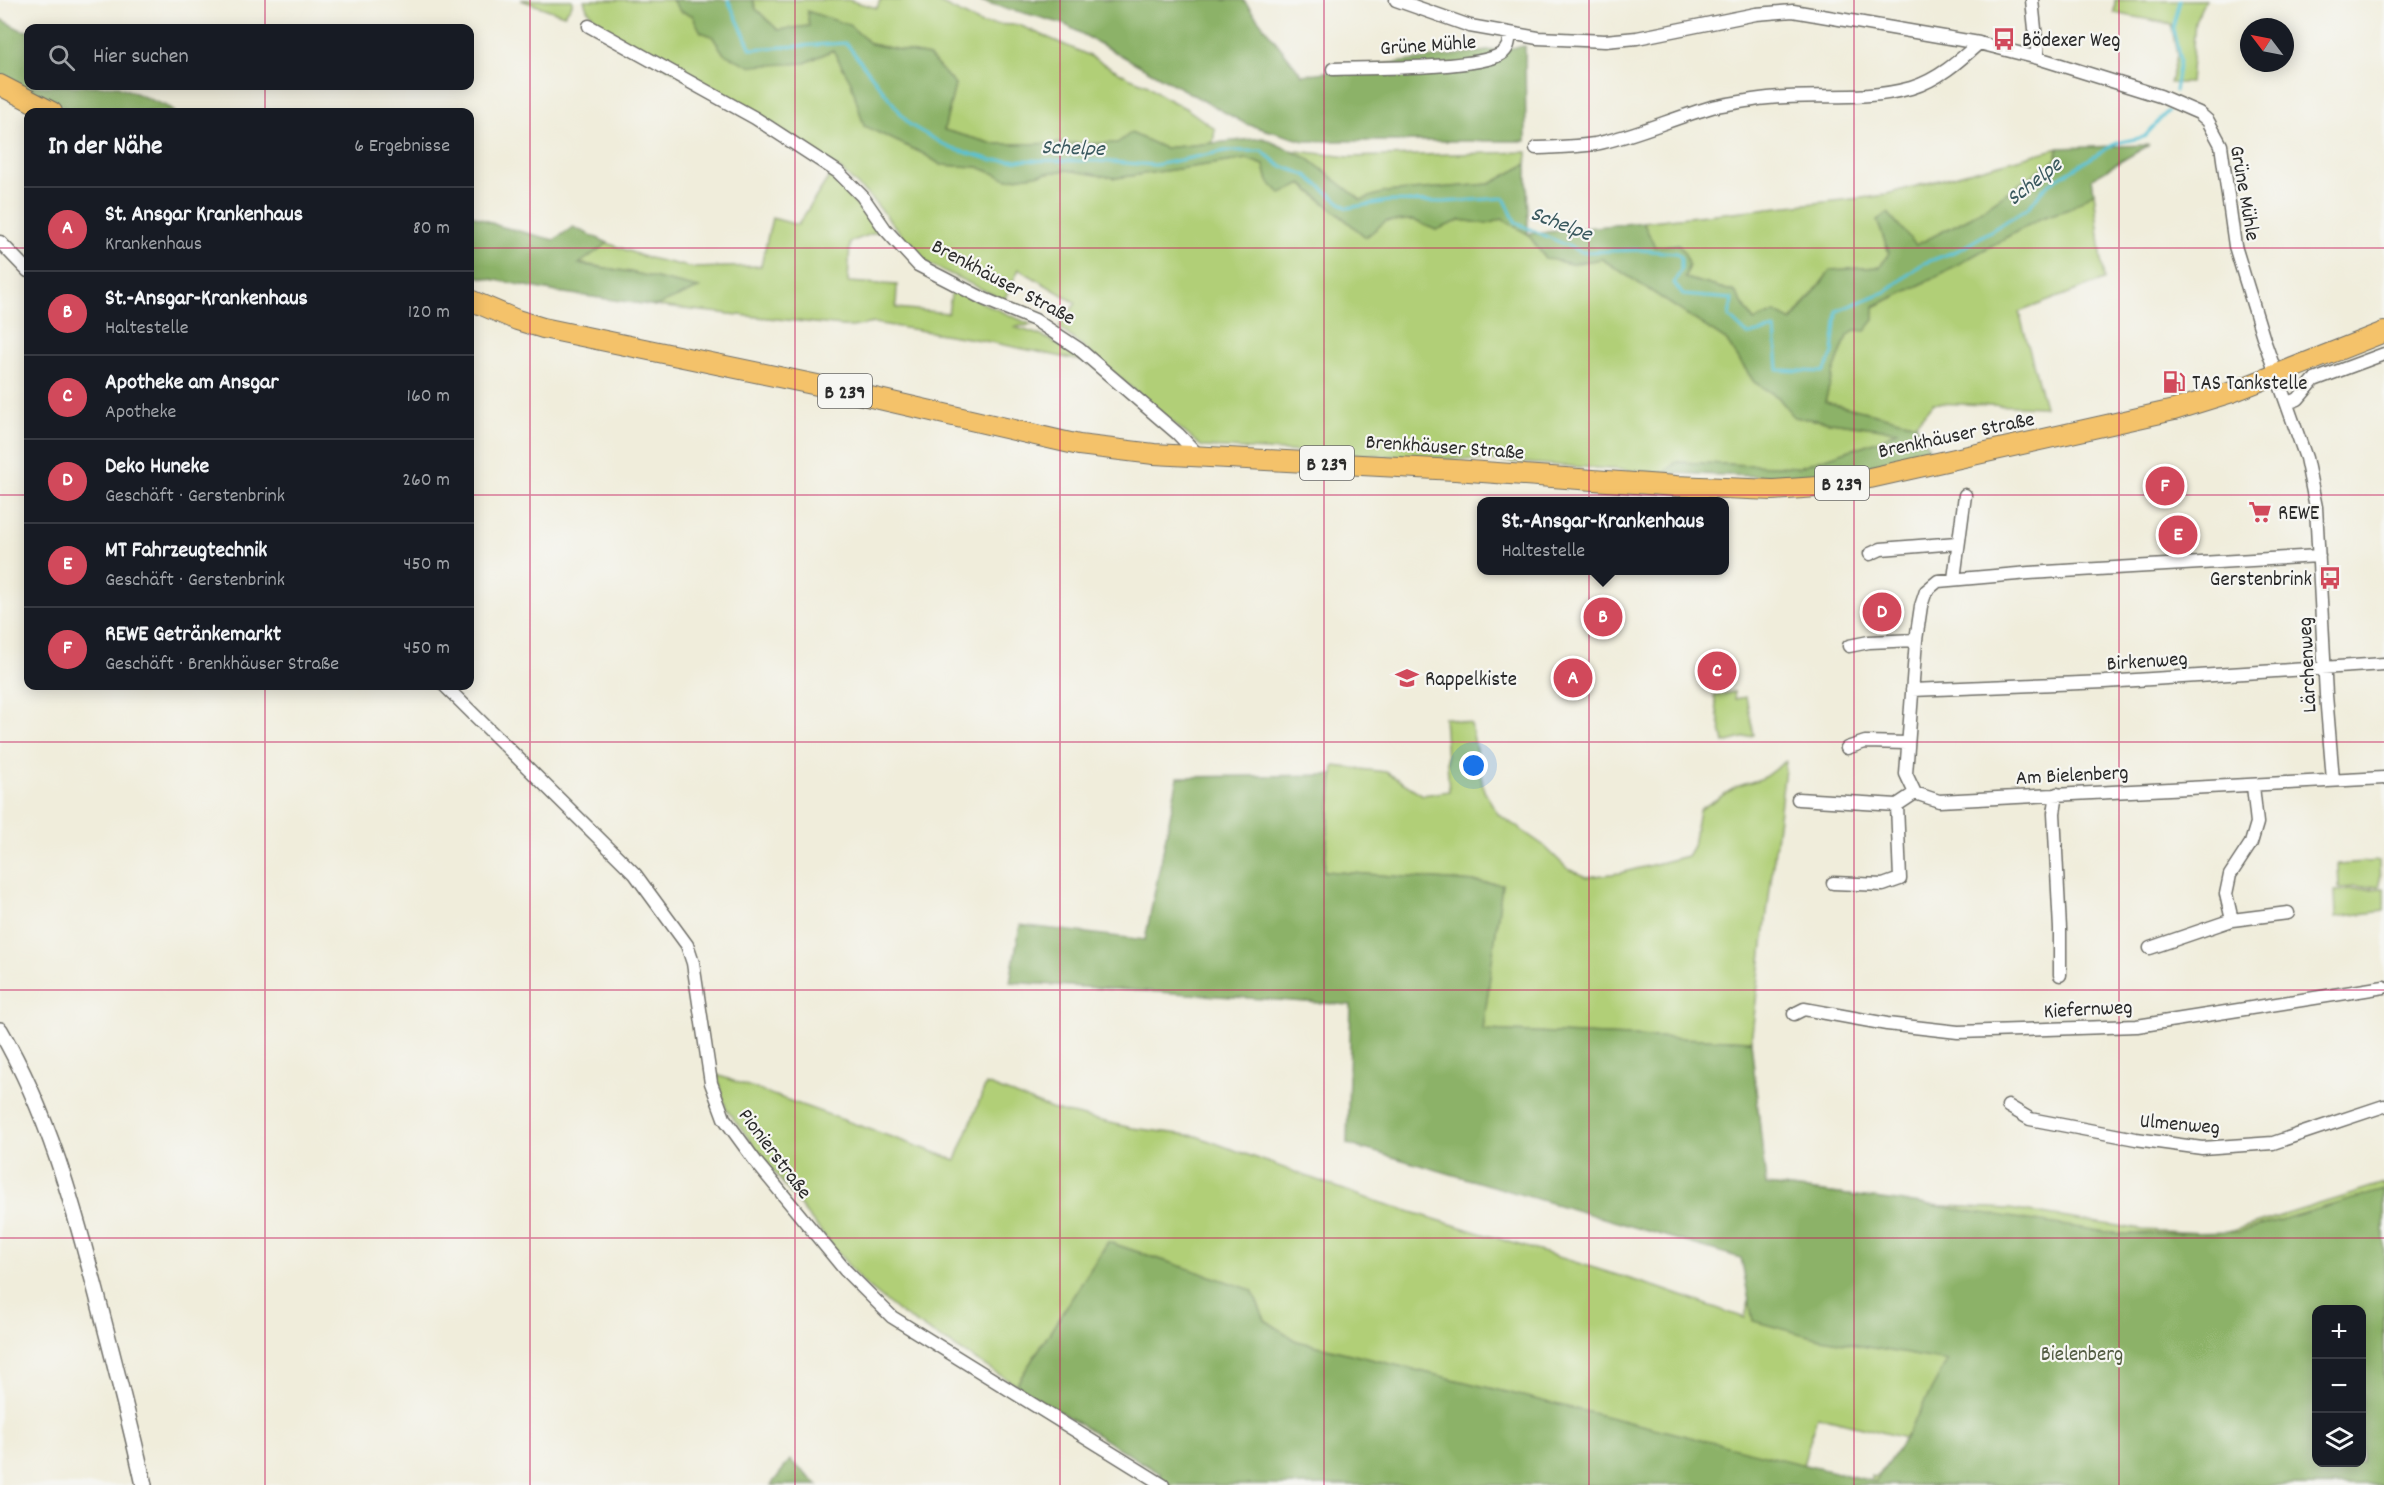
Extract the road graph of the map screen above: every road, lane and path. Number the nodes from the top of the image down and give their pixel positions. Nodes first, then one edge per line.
1 (1396, 0) edge
2 (2032, 0) edge
3 (589, 26) dead end
4 (1510, 33) junction
5 (1979, 43) junction
6 (2038, 57) junction
7 (1333, 69) dead end
8 (0, 85) edge
9 (44, 108) edge
10 (1536, 148) dead end
11 (0, 242) edge
12 (24, 266) edge
13 (474, 302) edge
14 (2384, 332) edge
15 (2384, 354) edge
16 (2276, 374) junction
17 (2287, 403) junction
18 (1199, 456) junction
19 (1965, 495) dead end
20 (1958, 543) junction
21 (1870, 554) dead end
22 (2319, 556) junction
23 (1954, 579) junction
24 (1916, 640) junction
25 (1850, 646) dead end
26 (2384, 664) edge
27 (2325, 669) junction
28 (449, 690) edge
29 (1912, 690) junction
30 (1907, 743) junction
31 (1847, 748) dead end
32 (2384, 778) edge
33 (2333, 780) junction
34 (2253, 786) junction
35 (1915, 793) junction
36 (2057, 794) junction
37 (1798, 799) dead end
38 (1897, 805) junction
39 (1833, 883) dead end
40 (2288, 914) dead end
41 (2232, 920) junction
42 (2150, 948) dead end
43 (2060, 975) dead end
44 (2384, 987) edge
45 (1794, 1014) dead end
46 (0, 1030) edge
47 (2008, 1106) dead end
48 (2384, 1106) edge
49 (144, 1485) edge
50 (1163, 1485) edge

1 - 4 street, Grüne Mühle
2 - 6 street
3 - 18 street, Brenkhäuser Straße
4 - 5 street, Grüne Mühle
4 - 7 street, Grüne Mühle
5 - 6 street, Grüne Mühle
5 - 10 street
6 - 16 street, Grüne Mühle
8 - 9 main road
11 - 12 street
13 - 18 main road, B 239
14 - 16 main road, Brenkhäuser Straße / B 239
15 - 17 street
16 - 17 street, Lärchenweg
16 - 18 main road, Brenkhäuser Straße / B 239
17 - 22 street, Lärchenweg
19 - 20 street
20 - 21 street
20 - 23 street
22 - 23 street
22 - 27 street, Lärchenweg
23 - 24 street
24 - 25 street
24 - 29 street
26 - 27 street, Birkenweg
27 - 29 street, Birkenweg
27 - 33 street, Lärchenweg
28 - 50 street, Pionierstraße
29 - 30 street
30 - 31 street
30 - 35 street
32 - 33 street, Am Bielenberg
33 - 34 street, Am Bielenberg
34 - 36 street, Am Bielenberg
34 - 41 street
35 - 36 street, Am Bielenberg
35 - 38 street
36 - 43 street
37 - 38 street
38 - 39 street
40 - 41 street
41 - 42 street
44 - 45 street, Kiefernweg
46 - 49 street
47 - 48 street, Ulmenweg

